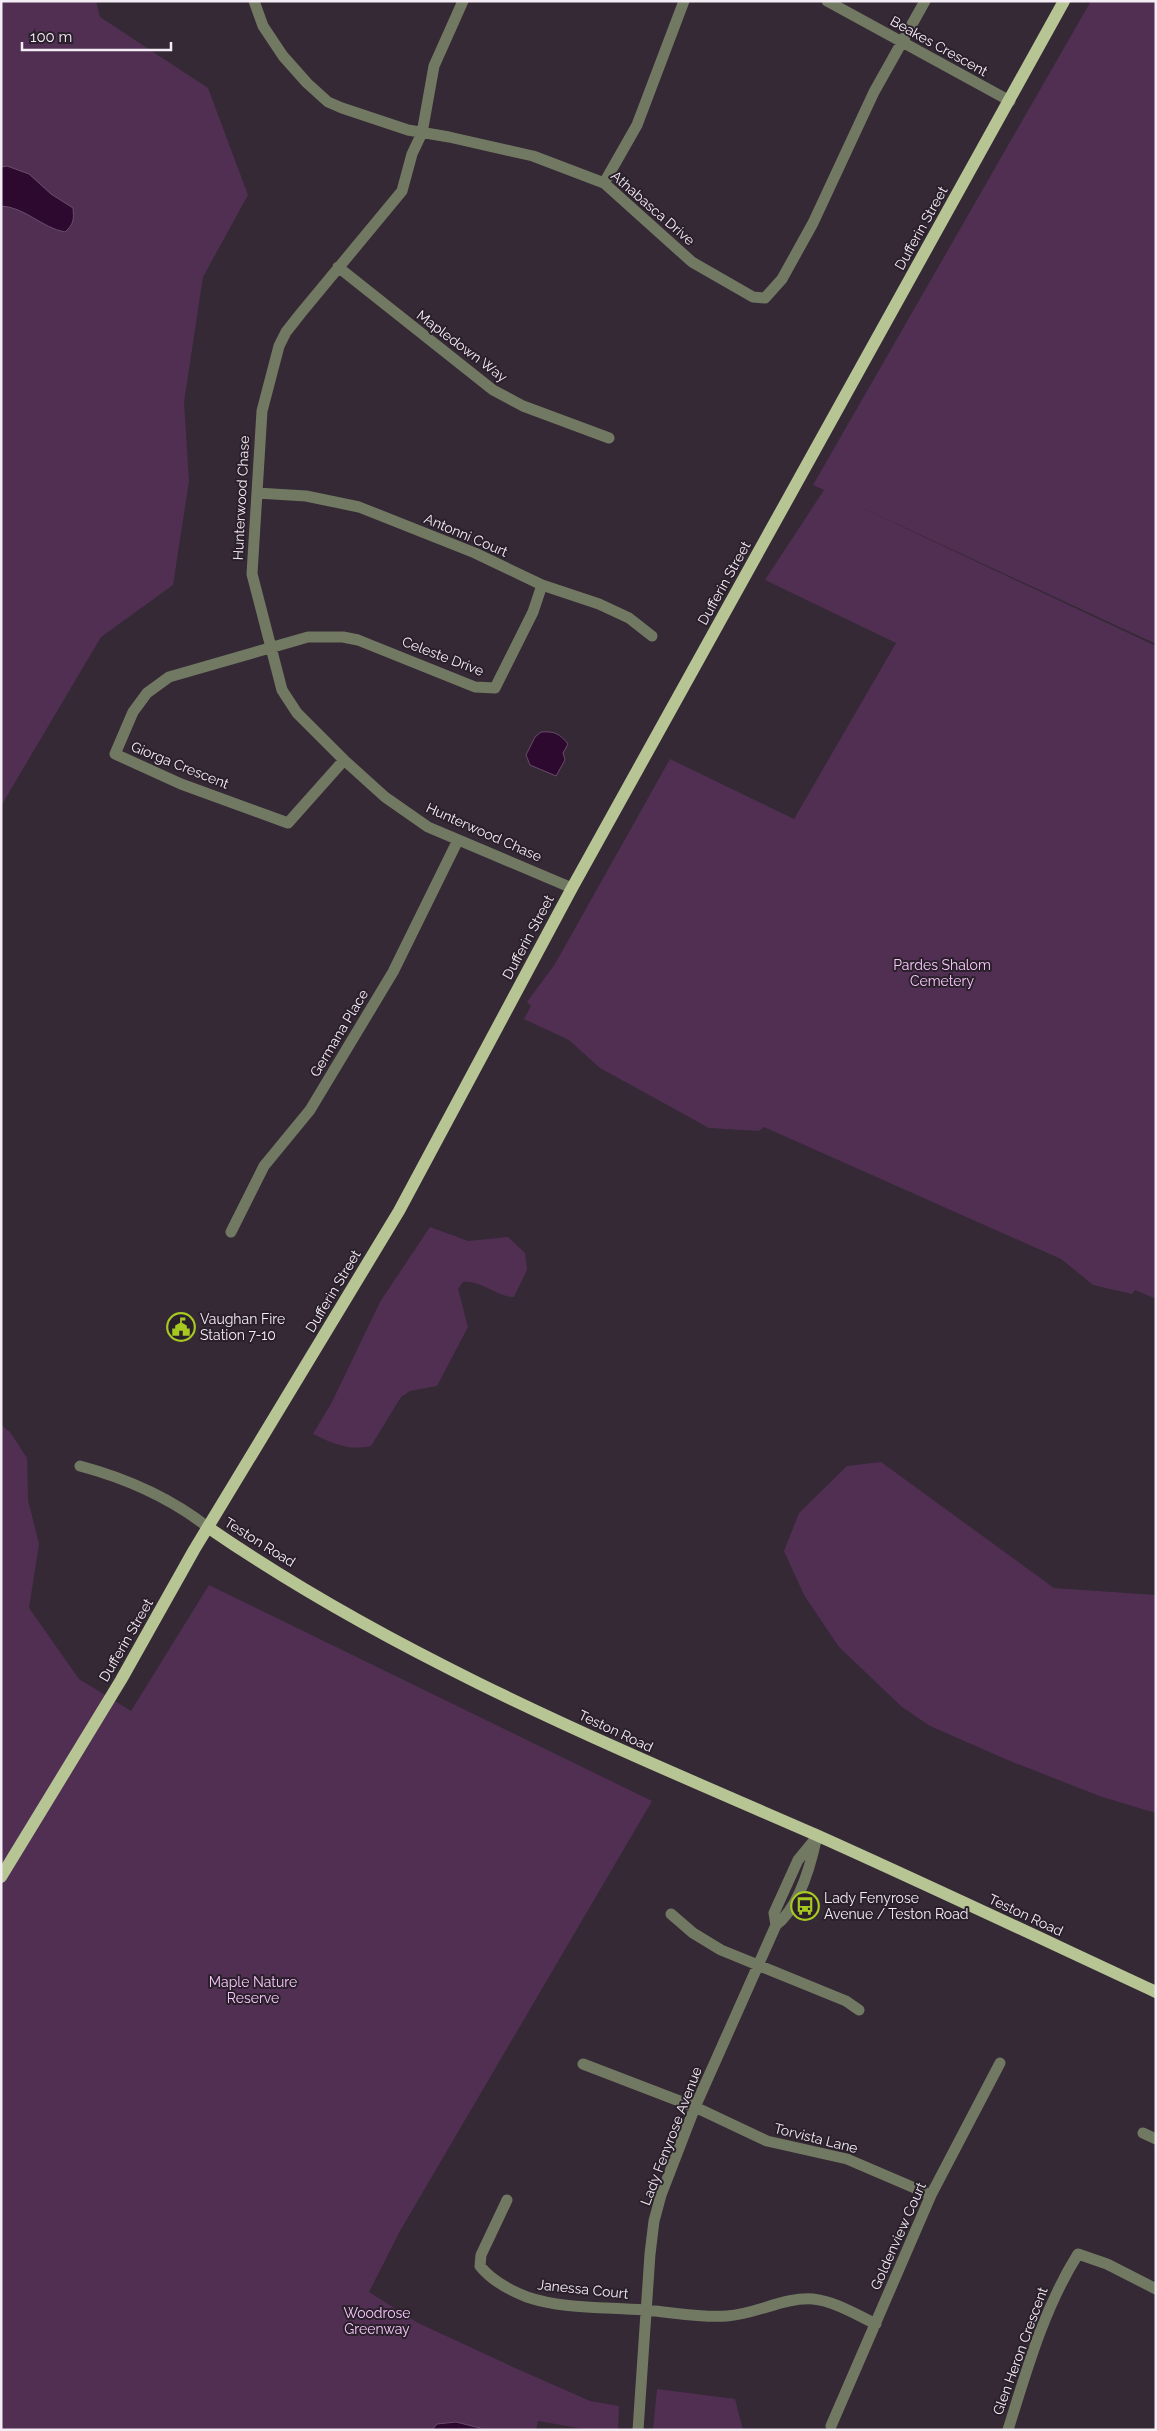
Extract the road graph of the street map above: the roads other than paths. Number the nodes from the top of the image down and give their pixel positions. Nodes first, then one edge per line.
1 (254, 1) edge
2 (463, 1) edge
3 (684, 1) edge
4 (827, 1) edge
5 (925, 1) edge
6 (1064, 1) edge
7 (902, 43) junction
8 (1010, 101) junction
9 (422, 133) junction
10 (604, 183) junction
11 (338, 266) junction
12 (609, 438) dead end
13 (257, 493) junction
14 (542, 585) junction
15 (652, 636) dead end
16 (271, 647) junction
17 (344, 760) junction
18 (458, 840) junction
19 (572, 888) junction
20 (232, 1232) dead end
21 (80, 1466) dead end
22 (209, 1528) junction
23 (817, 1836) junction
24 (1, 1877) edge
25 (671, 1914) dead end
26 (759, 1965) junction
27 (1156, 1992) edge
28 (859, 2010) dead end
29 (1000, 2063) dead end
30 (583, 2064) dead end
31 (695, 2107) junction
32 (1143, 2133) dead end
33 (1156, 2139) edge
34 (931, 2195) junction
35 (507, 2200) dead end
36 (1156, 2289) edge
37 (645, 2310) junction
38 (876, 2324) junction
39 (831, 2426) dead end
40 (638, 2430) edge
41 (1008, 2430) edge

1 - 9 street, Athabasca Drive
2 - 9 street, Hunterwood Chase
3 - 10 street
4 - 7 street, Beakes Crescent
5 - 7 street
6 - 8 main road, Dufferin Street
7 - 8 street, Beakes Crescent
7 - 10 street, Athabasca Drive
8 - 19 main road, Dufferin Street
9 - 10 street, Athabasca Drive
9 - 11 street, Hunterwood Chase
11 - 12 street, Mapledown Way
11 - 13 street, Hunterwood Chase
13 - 14 street, Antonni Court
13 - 16 street, Hunterwood Chase
14 - 15 street, Antonni Court
14 - 16 street, Celeste Drive
16 - 17 street, Hunterwood Chase
16 - 17 street, Giorga Crescent
17 - 18 street, Hunterwood Chase
18 - 19 street, Hunterwood Chase
18 - 20 street, Germana Place
19 - 22 main road, Dufferin Street
21 - 22 street, Teston Road
22 - 23 main road, Teston Road
22 - 24 main road, Dufferin Street
23 - 26 street, Lady Fenyrose Avenue
23 - 27 main road, Teston Road
25 - 26 street
26 - 28 street
26 - 31 street, Lady Fenyrose Avenue
29 - 34 street, Goldenview Court
30 - 31 street, Torvista Lane
31 - 34 street, Torvista Lane
31 - 37 street, Lady Fenyrose Avenue
32 - 33 street
34 - 38 street, Goldenview Court
35 - 37 street, Janessa Court
36 - 41 street, Glen Heron Crescent
37 - 38 street, Janessa Court
37 - 40 street, Lady Fenyrose Avenue
38 - 39 street, Goldenview Court

